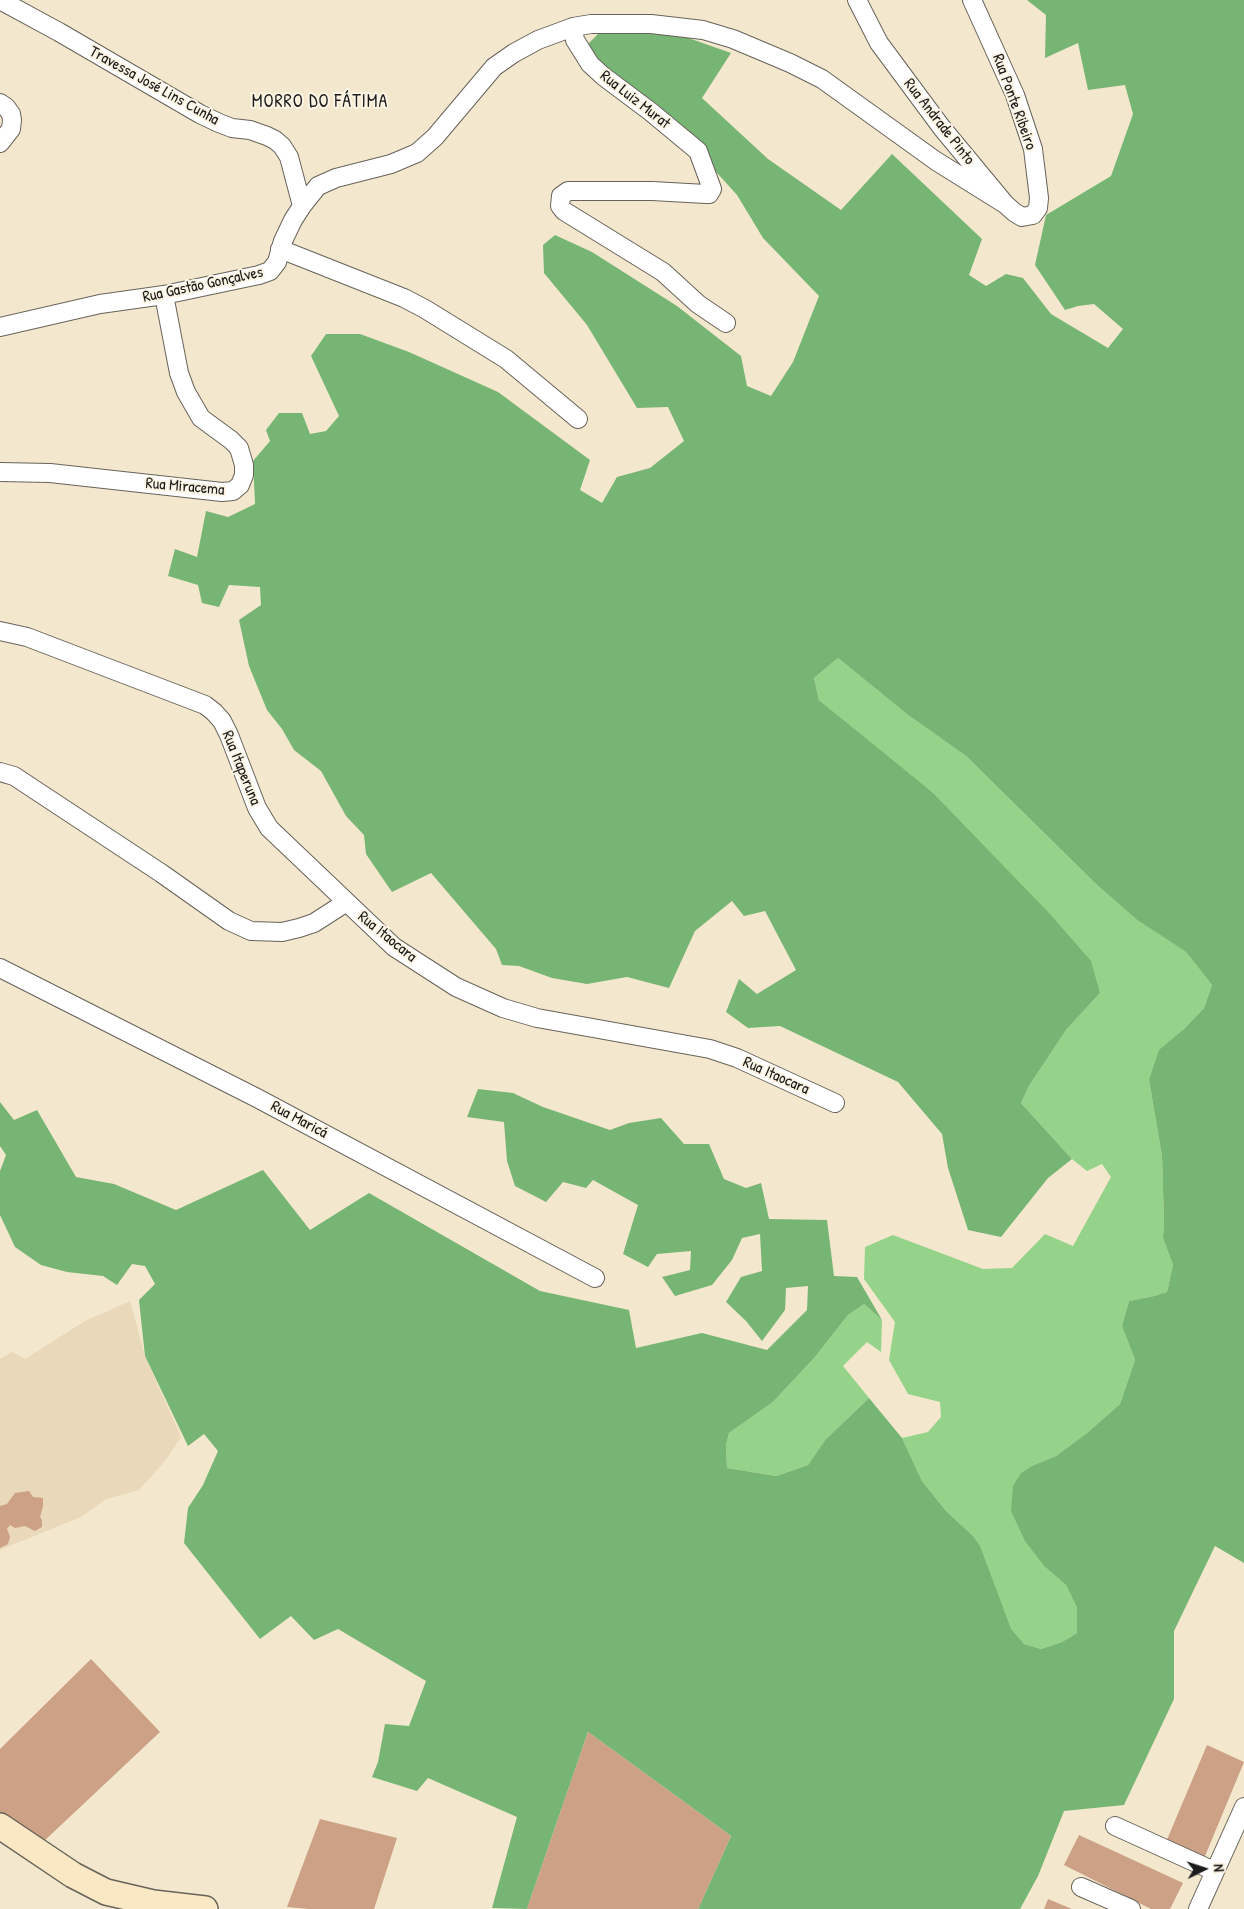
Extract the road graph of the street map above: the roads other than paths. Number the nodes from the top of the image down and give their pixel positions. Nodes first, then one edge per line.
1 (0, 0) edge
2 (857, 0) edge
3 (972, 0) edge
4 (573, 27) junction
5 (0, 103) edge
6 (0, 143) edge
7 (1005, 204) junction
8 (302, 206) junction
9 (1038, 208) joint
10 (280, 249) junction
11 (164, 295) junction
12 (726, 323) dead end
13 (0, 327) edge
14 (578, 419) dead end
15 (0, 472) edge
16 (0, 631) edge
17 (0, 772) edge
18 (345, 903) junction
19 (0, 968) edge
20 (835, 1103) dead end
21 (595, 1278) dead end
22 (1244, 1807) edge
23 (0, 1826) edge
24 (1115, 1826) dead end
25 (1214, 1871) junction
26 (1081, 1886) dead end
27 (205, 1909) edge
28 (1131, 1909) edge
29 (1198, 1909) edge

1 - 8 street, Travessa José Lins Cunha
2 - 7 street, Rua Andrade Pinto
3 - 9 street, Rua Ponte Ribeiro
4 - 7 street
4 - 8 street, Rua Gastão Gonçalves
4 - 12 street, Rua Luiz Murat
5 - 6 street
7 - 9 street, Rua Andrade Pinto
8 - 10 street, Rua Gastão Gonçalves
10 - 11 street, Rua Gastão Gonçalves
10 - 14 street
11 - 13 street, Rua Gastão Gonçalves
11 - 15 street, Rua Miracema
16 - 18 street, Rua Itaperuna
17 - 18 street, Rua Itaocara
18 - 20 street, Rua Itaocara
19 - 21 street, Rua Maricá
22 - 25 street
23 - 27 main road
24 - 25 street
25 - 29 street
26 - 28 street

